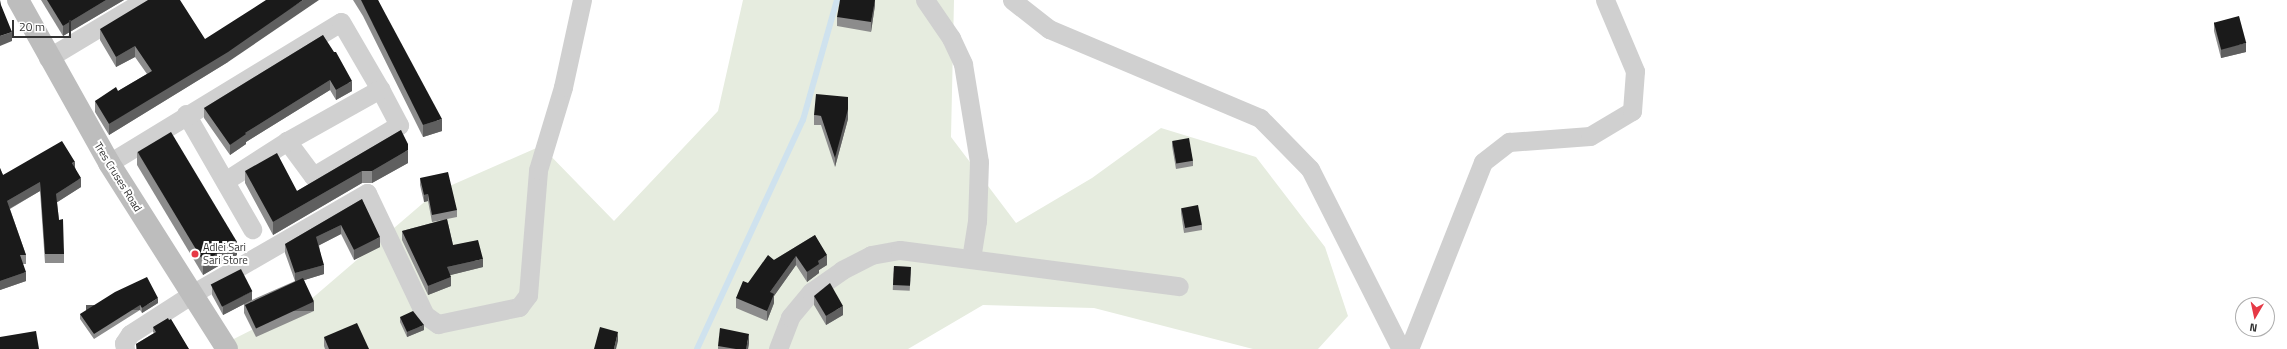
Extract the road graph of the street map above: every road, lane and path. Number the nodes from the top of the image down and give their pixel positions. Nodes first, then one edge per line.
1 (18, 0) edge
2 (145, 0) edge
3 (582, 0) edge
4 (925, 0) edge
5 (1012, 0) edge
6 (1605, 0) edge
7 (48, 58) junction
8 (380, 89) junction
9 (186, 114) junction
10 (286, 141) junction
11 (108, 163) junction
12 (225, 181) junction
13 (252, 229) dead end
14 (971, 259) junction
15 (1179, 286) dead end
16 (192, 294) junction
17 (125, 349) edge
18 (226, 349) edge
19 (778, 349) edge
20 (1401, 349) edge
21 (1409, 349) edge

1 - 7 main road, Tres Cruses Road
2 - 7 street
3 - 16 street
4 - 14 street
5 - 20 street
6 - 21 street
7 - 11 main road, Tres Cruses Road
8 - 9 street
8 - 10 street
8 - 10 street
9 - 11 street
9 - 12 street
10 - 12 street
11 - 16 main road, Tres Cruses Road
12 - 13 street
14 - 15 street
14 - 19 street
16 - 17 street
16 - 18 main road, Tres Cruses Road

